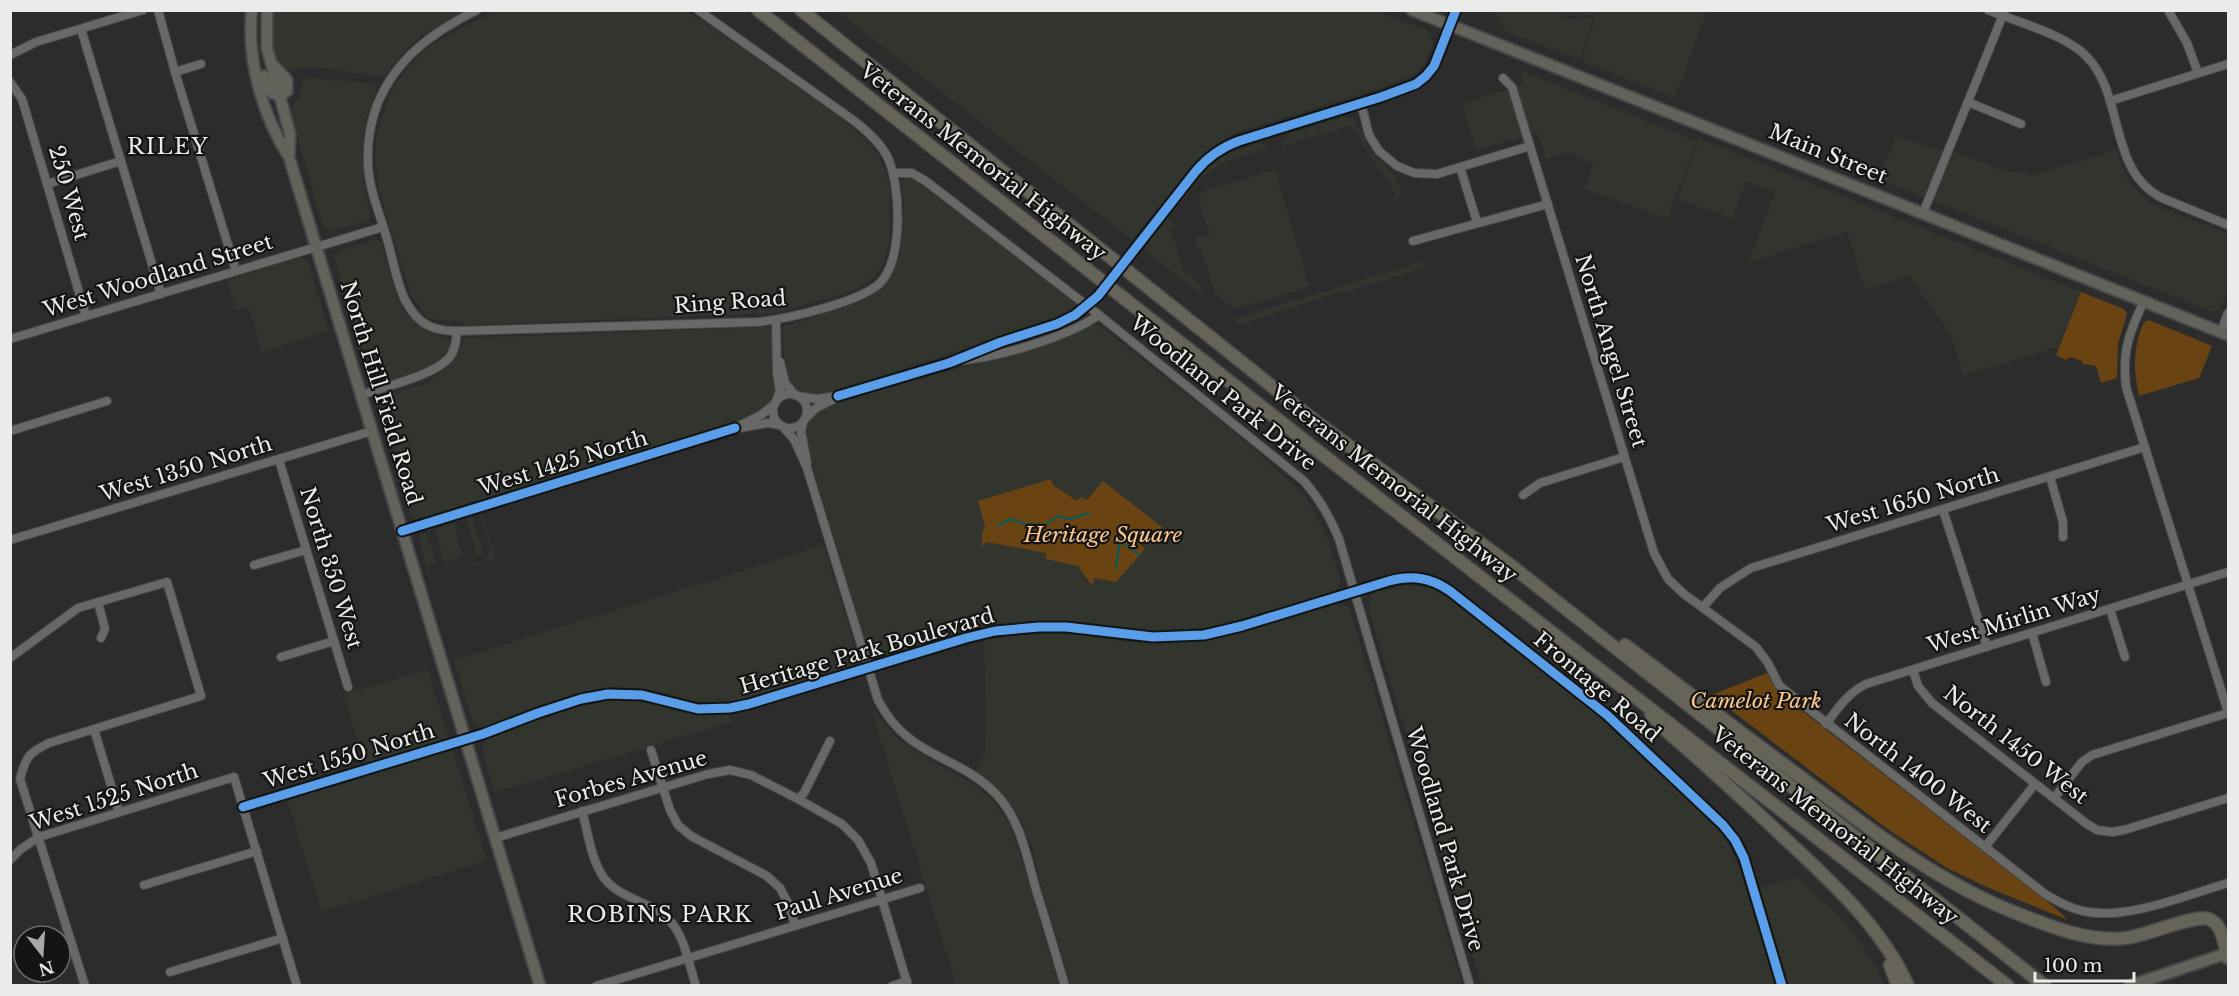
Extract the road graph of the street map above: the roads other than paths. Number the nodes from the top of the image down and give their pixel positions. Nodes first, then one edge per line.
1 (143, 10) edge
2 (158, 10) edge
3 (252, 10) edge
4 (256, 10) edge
5 (267, 10) edge
6 (477, 10) edge
7 (698, 10) edge
8 (753, 10) edge
9 (758, 10) edge
10 (801, 10) edge
11 (1412, 10) edge
12 (1456, 10) edge
13 (1988, 10) edge
14 (2168, 10) edge
15 (2003, 13) edge
16 (1450, 26) junction
17 (81, 29) junction
18 (782, 29) junction
19 (10, 55) edge
20 (201, 64) dead end
21 (2229, 64) edge
22 (175, 72) junction
23 (2198, 73) junction
24 (1503, 78) dead end
25 (10, 82) edge
26 (279, 95) junction
27 (2110, 101) junction
28 (1968, 102) junction
29 (1361, 103) junction
30 (2020, 124) dead end
31 (1530, 146) junction
32 (289, 157) junction
33 (121, 161) junction
34 (1460, 167) junction
35 (893, 173) junction
36 (47, 184) junction
37 (1548, 204) junction
38 (1923, 213) junction
39 (1476, 222) junction
40 (2229, 225) edge
41 (383, 227) junction
42 (1413, 241) dead end
43 (316, 247) junction
44 (236, 271) junction
45 (161, 294) junction
46 (2144, 301) junction
47 (2229, 313) edge
48 (1099, 315) junction
49 (86, 316) junction
50 (776, 320) junction
51 (457, 332) junction
52 (2225, 334) edge
53 (11, 339) edge
54 (778, 354) junction
55 (953, 361) junction
56 (362, 395) junction
57 (796, 395) junction
58 (838, 396) junction
59 (107, 401) dead end
60 (775, 402) junction
61 (804, 421) junction
62 (781, 426) junction
63 (735, 428) junction
64 (10, 431) edge
65 (372, 431) junction
66 (2145, 447) junction
67 (1624, 457) junction
68 (279, 460) junction
69 (807, 468) junction
70 (2050, 477) junction
71 (1523, 495) dead end
72 (1943, 510) junction
73 (402, 531) junction
74 (2063, 537) dead end
75 (10, 540) edge
76 (306, 550) junction
77 (1509, 564) junction
78 (254, 566) dead end
79 (2229, 572) edge
80 (1668, 579) joint
81 (1428, 580) joint
82 (2189, 585) junction
83 (1354, 593) junction
84 (98, 602) junction
85 (1703, 607) junction
86 (2110, 609) junction
87 (2032, 633) junction
88 (101, 638) dead end
89 (334, 641) junction
90 (1987, 647) junction
91 (281, 657) dead end
92 (2125, 657) dead end
93 (10, 658) edge
94 (868, 668) junction
95 (1913, 670) junction
96 (2046, 681) dead end
97 (348, 687) dead end
98 (1637, 697) junction
99 (2229, 712) edge
100 (1826, 724) junction
101 (94, 729) junction
102 (465, 740) junction
103 (830, 741) dead end
104 (651, 750) dead end
105 (2035, 784) junction
106 (663, 787) junction
107 (2054, 798) junction
108 (2229, 798) edge
109 (798, 799) junction
110 (243, 807) junction
111 (119, 812) junction
112 (582, 812) junction
113 (39, 837) junction
114 (495, 838) junction
115 (1985, 847) junction
116 (257, 851) junction
117 (10, 860) edge
118 (2229, 883) edge
119 (144, 885) dead end
120 (920, 888) dead end
121 (882, 899) junction
122 (795, 925) junction
123 (282, 938) junction
124 (1884, 946) junction
125 (2228, 955) edge
126 (687, 959) junction
127 (170, 972) dead end
128 (907, 983) edge
129 (86, 986) edge
130 (297, 986) edge
131 (540, 986) edge
132 (596, 986) edge
133 (696, 986) edge
134 (892, 986) edge
135 (1065, 986) edge
136 (1470, 986) edge
137 (1782, 986) edge
138 (1898, 986) edge
139 (1908, 986) edge
140 (2008, 986) edge
141 (2045, 986) edge
142 (2129, 986) edge

1 - 17 street
2 - 22 street
3 - 32 main road
4 - 26 main road
5 - 26 main road
6 - 41 street, Ring Road
7 - 35 street, Ring Road
8 - 18 highway
9 - 18 highway, Veterans Memorial Highway
10 - 77 highway, Veterans Memorial Highway
11 - 16 main road, Main Street
12 - 16 street
13 - 15 street
14 - 23 street
15 - 27 street
15 - 28 street
16 - 29 street
16 - 38 main road, Main Street
17 - 19 street
17 - 33 street
18 - 98 highway, Veterans Memorial Highway
20 - 22 street
21 - 23 street
22 - 44 street
23 - 27 street
24 - 31 street, North Angel Street
25 - 36 street, 250 West
26 - 32 main road
27 - 40 street
28 - 30 street
28 - 38 street
29 - 34 street
29 - 55 street, bridge
31 - 34 street
31 - 37 street, North Angel Street
32 - 43 main road, North Hill Field Road
33 - 36 street
33 - 45 street
34 - 39 street
35 - 48 street, Woodland Park Drive
35 - 50 street, Ring Road
36 - 49 street, 250 West
37 - 39 street
37 - 67 street, North Angel Street
38 - 46 main road, Main Street
39 - 42 street
41 - 43 street, West Woodland Street
41 - 51 street, Ring Road
43 - 44 street, West Woodland Street
43 - 56 main road, North Hill Field Road
44 - 45 street, West Woodland Street
45 - 49 street, West Woodland Street
46 - 52 main road, Main Street
46 - 66 street
47 - 52 street
48 - 55 street
48 - 83 street, Woodland Park Drive
49 - 53 street, West Woodland Street
50 - 51 street, Ring Road
50 - 54 street
51 - 56 street
54 - 57 street
54 - 60 street
55 - 58 street
56 - 65 main road, North Hill Field Road
57 - 58 street
57 - 60 street
57 - 61 street
58 - 61 street
59 - 64 street
60 - 62 street
60 - 63 street, West 1425 North
61 - 62 street
61 - 69 street
62 - 63 street, West 1425 North
62 - 69 street
63 - 73 street, West 1425 North
65 - 68 street, West 1350 North
65 - 73 main road, North Hill Field Road
66 - 70 street, West 1650 North
66 - 82 street
67 - 71 street
67 - 80 street, North Angel Street
68 - 75 street, West 1350 North
68 - 76 street, North 350 West
69 - 94 street
70 - 72 street, West 1650 North
70 - 74 street
72 - 85 street, West 1650 North
72 - 90 street
73 - 102 main road, North Hill Field Road
76 - 78 street
76 - 89 street, North 350 West
77 - 125 highway
77 - 141 highway, Veterans Memorial Highway
79 - 82 street, West Mirlin Way
80 - 85 street, North 1400 West
81 - 83 street, Heritage Park Boulevard
81 - 137 street, Frontage Road
82 - 86 street, West Mirlin Way
82 - 99 street
83 - 94 street, Heritage Park Boulevard
83 - 136 street, Woodland Park Drive
84 - 88 street
84 - 93 street
84 - 101 street
85 - 100 street, North 1400 West
86 - 87 street, West Mirlin Way
86 - 92 street
87 - 90 street, West Mirlin Way
87 - 96 street
89 - 91 street
89 - 97 street, North 350 West
90 - 95 street, West Mirlin Way
94 - 102 street, Heritage Park Boulevard
94 - 135 street
95 - 100 street, West Mirlin Way
95 - 105 street, North 1450 West
98 - 124 highway
98 - 140 highway, Veterans Memorial Highway
99 - 107 street
100 - 115 street, North 1400 West
101 - 111 street
101 - 113 street
102 - 110 street, West 1550 North
102 - 114 main road, North Hill Field Road
103 - 109 street
104 - 106 street
105 - 107 street, North 1450 West
105 - 115 street
106 - 109 street, Forbes Avenue
106 - 112 street, Forbes Avenue
106 - 122 street
107 - 108 street, North 1450 West
109 - 121 street, Forbes Avenue
110 - 111 street, West 1525 North
110 - 116 street
111 - 113 street, West 1525 North
112 - 114 street, Forbes Avenue
112 - 126 street
113 - 117 street, West 1525 North
113 - 129 street
114 - 131 main road, North Hill Field Road
115 - 118 street, North 1400 West
116 - 119 street
116 - 123 street
120 - 121 street, Paul Avenue
121 - 122 street, Paul Avenue
121 - 128 street, Forbes Avenue
122 - 126 street, Paul Avenue
123 - 127 street
123 - 130 street
124 - 138 highway
124 - 139 highway
125 - 142 main road
126 - 132 street, Paul Avenue
126 - 133 street
128 - 134 street

